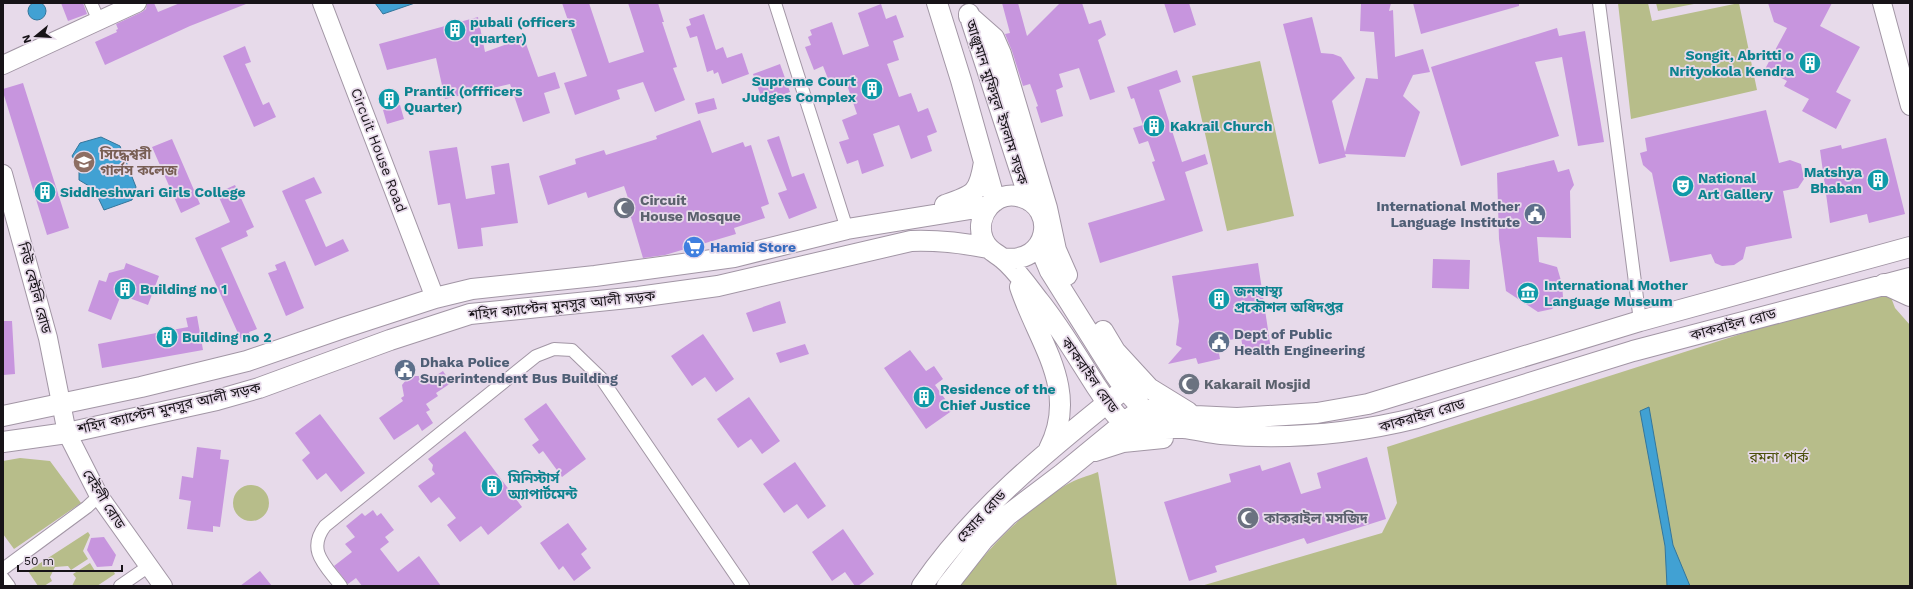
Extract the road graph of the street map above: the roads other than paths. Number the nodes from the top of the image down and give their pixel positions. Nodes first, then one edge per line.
1 (91, 3) edge
2 (137, 3) edge
3 (322, 3) edge
4 (775, 3) edge
5 (937, 3) edge
6 (1599, 3) edge
7 (1882, 3) edge
8 (967, 10) edge
9 (98, 21) junction
10 (3, 65) edge
11 (1910, 106) edge
12 (984, 162) junction
13 (3, 174) edge
14 (1030, 201) junction
15 (992, 203) junction
16 (906, 219) junction
17 (847, 229) junction
18 (1044, 234) junction
19 (1910, 247) edge
20 (995, 253) junction
21 (1016, 274) junction
22 (1910, 278) edge
23 (1884, 284) junction
24 (1910, 296) edge
25 (435, 298) junction
26 (1640, 321) junction
27 (1125, 389) junction
28 (1107, 403) junction
29 (62, 404) junction
30 (1142, 408) junction
31 (3, 416) edge
32 (1195, 416) junction
33 (1124, 423) junction
34 (67, 433) junction
35 (1220, 434) junction
36 (3, 442) edge
37 (1047, 452) junction
38 (1077, 460) junction
39 (99, 496) junction
40 (149, 566) junction
41 (3, 569) edge
42 (3, 578) edge
43 (9, 586) edge
44 (120, 586) edge
45 (163, 586) edge
46 (341, 586) edge
47 (743, 586) edge
48 (922, 586) edge
49 (947, 586) edge

1 - 9 street
2 - 9 street
3 - 25 street, Circuit House Road
4 - 17 street
5 - 12 main road, আঞ্জুমান মুফিদুল ইসলাম সড়ক
6 - 26 street
7 - 11 street
8 - 14 main road, আঞ্জুমান মুফিদুল ইসলাম সড়ক
8 - 18 main road
9 - 10 street
12 - 15 main road, আঞ্জুমান মুফিদুল ইসলাম সড়ক
12 - 16 main road
13 - 29 street, নিউ বেইলি রোড
14 - 15 main road, শহিদ ক্যাপ্টেন মুনসুর আলী সড়ক
14 - 18 main road, আঞ্জুমান মুফিদুল ইসলাম সড়ক
15 - 16 main road, শহিদ ক্যাপ্টেন মুনসুর আলী সড়ক
15 - 20 main road
16 - 17 main road, শহিদ ক্যাপ্টেন মুনসুর আলী সড়ক
17 - 25 main road, শহিদ ক্যাপ্টেন মুনসুর আলী সড়ক
18 - 20 main road, শহিদ ক্যাপ্টেন মুনসুর আলী সড়ক
18 - 27 main road, কাকরাইল রোড
18 - 32 main road
19 - 26 main road, কাকরাইল রোড
20 - 21 main road, কাকরাইল রোড
20 - 34 main road, শহিদ ক্যাপ্টেন মুনসুর আলী সড়ক
21 - 28 main road, কাকরাইল রোড
21 - 37 main road
22 - 23 main road, কাকরাইল রোড
23 - 24 main road
23 - 35 main road, কাকরাইল রোড
25 - 29 main road, শহিদ ক্যাপ্টেন মুনসুর আলী সড়ক
26 - 32 main road, কাকরাইল রোড
27 - 28 main road, হেয়ার রোড
27 - 30 main road, কাকরাইল রোড
28 - 33 main road, কাকরাইল রোড
28 - 37 main road, হেয়ার রোড
29 - 31 main road, শহিদ ক্যাপ্টেন মুনসুর আলী সড়ক
29 - 34 street, বেইলী রোড
30 - 32 main road, কাকরাইল রোড
30 - 33 main road
33 - 35 main road, কাকরাইল রোড
33 - 38 main road
34 - 36 main road, শহিদ ক্যাপ্টেন মুনসুর আলী সড়ক
34 - 39 street, বেইলী রোড
35 - 38 main road
37 - 48 main road, হেয়ার রোড
38 - 49 main road
39 - 40 street, বেইলী রোড
39 - 41 street
40 - 44 street
40 - 45 street, বেইলী রোড
42 - 43 street
46 - 47 street

